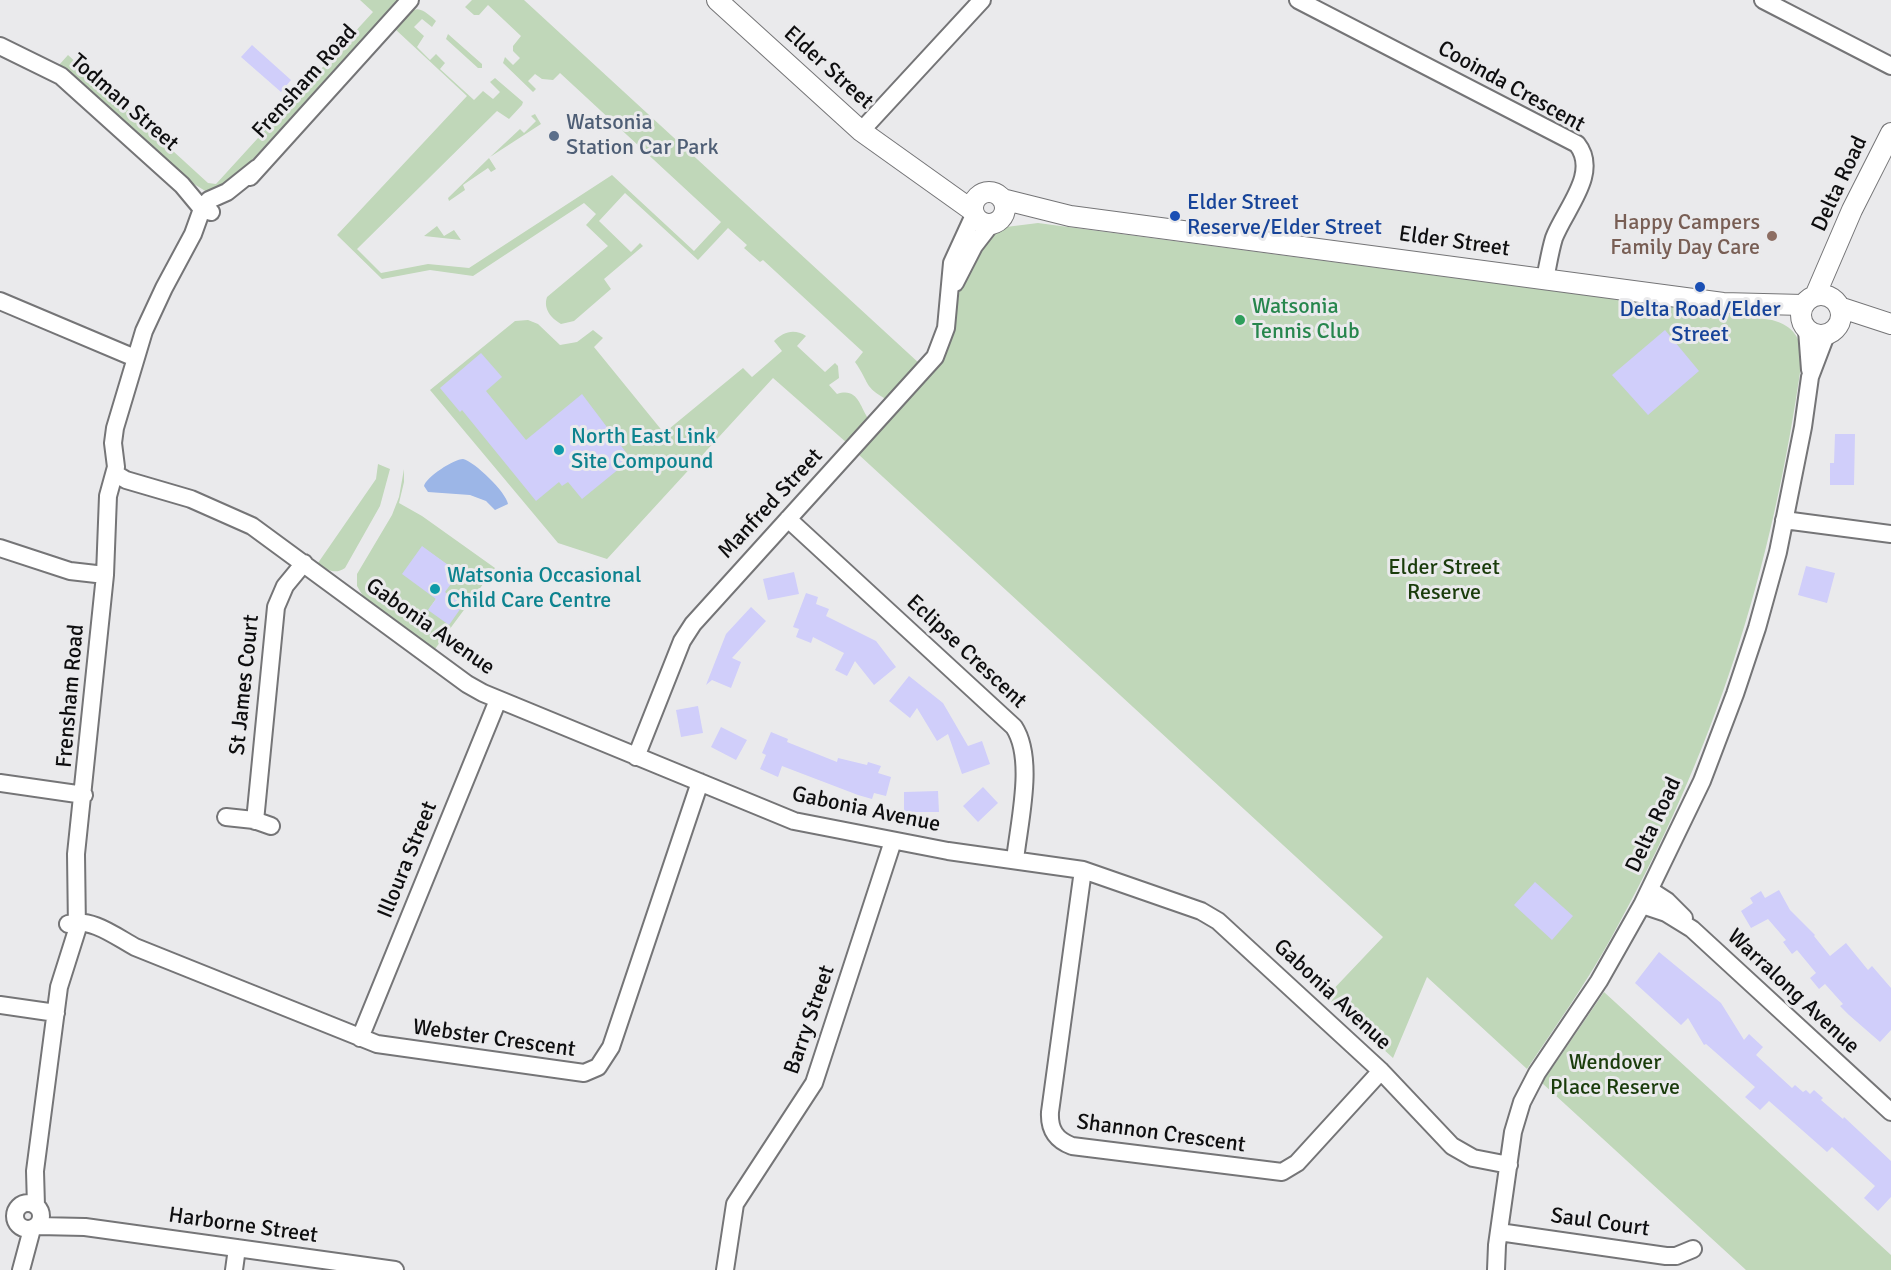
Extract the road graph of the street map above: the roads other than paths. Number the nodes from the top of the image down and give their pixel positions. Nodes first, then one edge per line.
1 (410, 0) edge
2 (717, 0) edge
3 (982, 0) edge
4 (1298, 0) edge
5 (1763, 0) edge
6 (0, 46) edge
7 (1891, 66) edge
8 (861, 131) junction
9 (1891, 133) edge
10 (208, 207) junction
11 (983, 213) junction
12 (1070, 216) junction
13 (1834, 256) junction
14 (1545, 279) junction
15 (0, 301) edge
16 (1837, 304) junction
17 (1815, 319) junction
18 (1891, 325) edge
19 (135, 358) junction
20 (123, 475) junction
21 (788, 519) junction
22 (1784, 520) junction
23 (1891, 534) edge
24 (0, 548) edge
25 (304, 563) junction
26 (105, 575) junction
27 (498, 700) junction
28 (636, 757) junction
29 (700, 782) junction
30 (0, 783) edge
31 (84, 795) junction
32 (226, 817) dead end
33 (893, 842) junction
34 (1015, 860) junction
35 (1083, 870) junction
36 (1646, 897) junction
37 (74, 926) junction
38 (0, 1005) edge
39 (56, 1012) junction
40 (360, 1038) junction
41 (1381, 1071) junction
42 (1891, 1112) edge
43 (1509, 1165) junction
44 (0, 1209) edge
45 (25, 1216) edge
46 (1499, 1232) junction
47 (237, 1248) junction
48 (1693, 1249) dead end
49 (21, 1266) edge
50 (234, 1270) edge
51 (395, 1270) edge
52 (726, 1270) edge
53 (1496, 1270) edge

1 - 10 street, Frensham Road
2 - 8 street, Elder Street
3 - 8 street
4 - 14 street, Cooinda Crescent
5 - 7 street
6 - 10 street, Todman Street
8 - 11 street, Elder Street
9 - 13 street, Delta Road
10 - 19 street, Frensham Road
11 - 12 street, Elder Street
11 - 12 street, Elder Street
11 - 21 street, Manfred Street
12 - 14 street, Elder Street
13 - 16 street, Delta Road
13 - 17 street, Delta Road
14 - 17 street, Elder Street
15 - 19 street
16 - 17 street, Elder Street
16 - 17 street, Delta Road
16 - 18 street, Elder Street
17 - 18 street, Elder Street
17 - 22 street, Delta Road
19 - 20 street, Frensham Road
20 - 25 street, Gabonia Avenue
20 - 26 street, Frensham Road
21 - 28 street, Manfred Street
21 - 34 street, Eclipse Crescent
22 - 23 street
22 - 36 street, Delta Road
24 - 26 street
25 - 27 street, Gabonia Avenue
25 - 32 street, St James Court
26 - 31 street, Frensham Road
27 - 28 street, Gabonia Avenue
27 - 40 street, Illoura Street
28 - 29 street, Gabonia Avenue
29 - 33 street, Gabonia Avenue
29 - 40 street, Webster Crescent
30 - 31 street
31 - 37 street, Frensham Road
33 - 34 street, Gabonia Avenue
33 - 52 street, Barry Street
34 - 35 street, Gabonia Avenue
35 - 41 street, Gabonia Avenue
35 - 41 street, Shannon Crescent
36 - 42 street, Warralong Avenue
36 - 43 street, Delta Road
37 - 39 street, Frensham Road
37 - 40 street, Webster Crescent
38 - 39 street
39 - 45 street, Frensham Road
41 - 43 street, Gabonia Avenue
43 - 46 street, Delta Road
44 - 45 street, Harborne Street
45 - 47 street, Harborne Street
45 - 49 street, Frensham Road
46 - 48 street, Saul Court
46 - 53 street, Delta Road
47 - 50 street
47 - 51 street, Harborne Street

